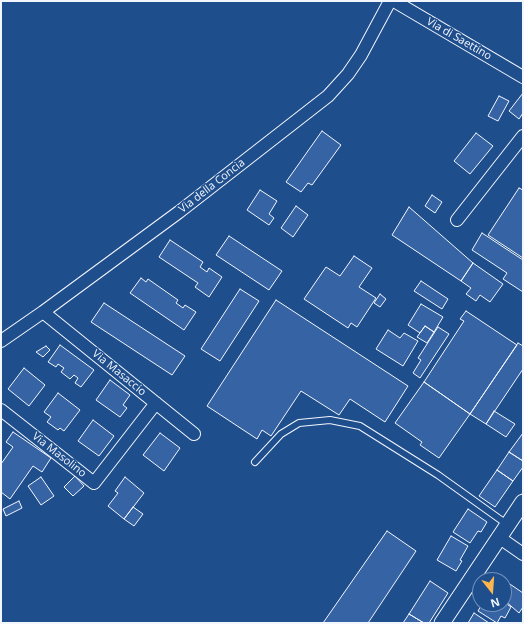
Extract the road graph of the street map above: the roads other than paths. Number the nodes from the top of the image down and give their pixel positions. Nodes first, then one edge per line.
1 (390, 1) edge
2 (394, 1) edge
3 (523, 77) edge
4 (523, 136) edge
5 (457, 220) dead end
6 (43, 312) junction
7 (1, 341) edge
8 (156, 403) junction
9 (1, 410) edge
10 (194, 434) dead end
11 (255, 462) dead end
12 (523, 502) edge
13 (508, 525) junction
14 (500, 538) junction
15 (523, 554) edge
16 (442, 623) edge

1 - 6 street, Via della Concia
2 - 3 street, Via di Saettino
4 - 5 street
6 - 7 street, Via della Concia
6 - 8 street, Via Masaccio
8 - 9 street, Via Masolino
8 - 10 street, Via Masaccio
11 - 13 lane
12 - 13 street
13 - 14 street
14 - 15 street
14 - 16 street

